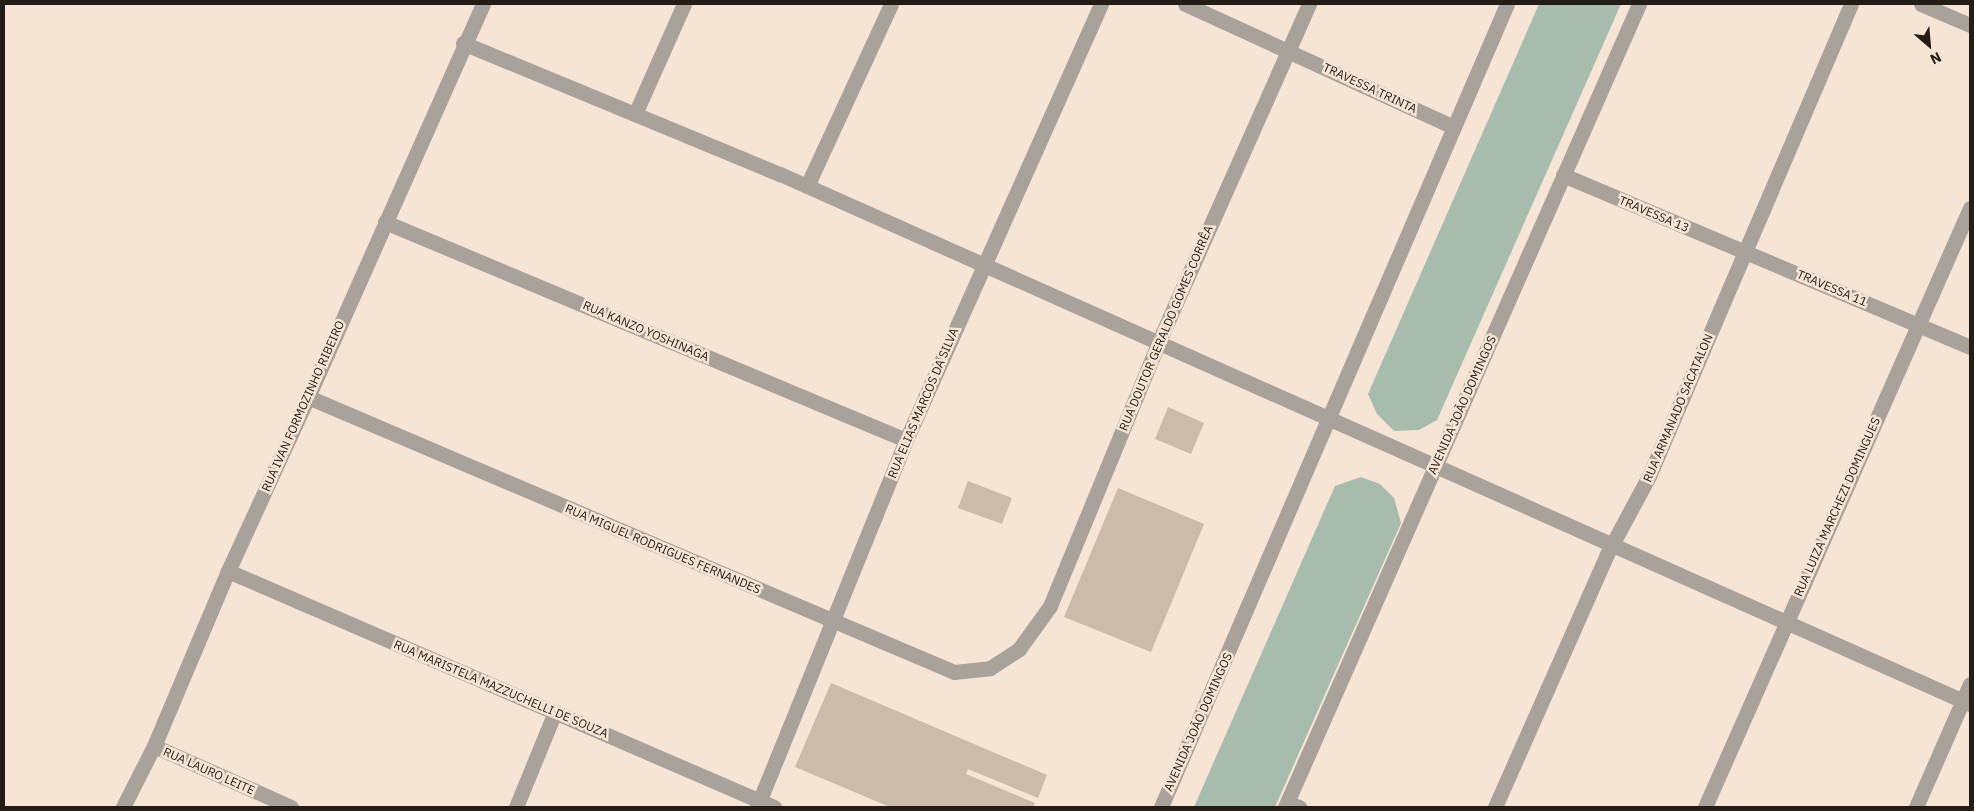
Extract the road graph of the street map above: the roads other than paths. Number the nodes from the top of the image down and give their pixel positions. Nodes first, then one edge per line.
1 (483, 4) edge
2 (684, 4) edge
3 (891, 4) edge
4 (1101, 4) edge
5 (1185, 4) edge
6 (1309, 4) edge
7 (1507, 4) edge
8 (1638, 4) edge
9 (1851, 4) edge
10 (1921, 4) edge
11 (1970, 25) edge
12 (464, 43) junction
13 (1288, 51) junction
14 (635, 114) junction
15 (1452, 126) junction
16 (1563, 175) junction
17 (807, 186) junction
18 (1970, 208) edge
19 (385, 222) junction
20 (1745, 252) junction
21 (984, 264) junction
22 (1918, 325) junction
23 (1159, 341) junction
24 (1970, 347) edge
25 (308, 397) junction
26 (1330, 418) junction
27 (906, 440) junction
28 (1435, 465) junction
29 (1614, 545) junction
30 (228, 570) junction
31 (834, 622) junction
32 (1786, 622) junction
33 (1019, 649) joint
34 (1970, 684) edge
35 (1966, 702) edge
36 (555, 712) junction
37 (154, 746) junction
38 (758, 804) edge
39 (1290, 806) edge
40 (123, 807) edge
41 (292, 807) edge
42 (516, 807) edge
43 (774, 807) edge
44 (1161, 807) edge
45 (1495, 807) edge
46 (1705, 807) edge
47 (1916, 807) edge

1 - 12 street, RUA IVAN FORMOZINHO RIBEIRO
2 - 14 street
3 - 17 street
4 - 21 street, RUA ELIAS MARCOS DA SILVA
5 - 13 street, TRAVESSA TRINTA
6 - 13 street, RUA DOUTOR GERALDO GOMES CORRÊA
7 - 15 street, AVENIDA JOÃO DOMINGOS
8 - 16 street, AVENIDA JOÃO DOMINGOS
9 - 20 street, RUA ARMANADO SACATALON
10 - 11 street
12 - 14 street
12 - 19 street, RUA IVAN FORMOZINHO RIBEIRO
13 - 15 street, TRAVESSA TRINTA
13 - 23 street, RUA DOUTOR GERALDO GOMES CORRÊA
14 - 17 street
15 - 26 street, AVENIDA JOÃO DOMINGOS
16 - 20 street, TRAVESSA 13
16 - 28 street, AVENIDA JOÃO DOMINGOS
17 - 21 street
18 - 22 street, RUA LUIZA MARCHEZI DOMINGUES
19 - 25 street, RUA IVAN FORMOZINHO RIBEIRO
19 - 27 street, RUA KANZO YOSHINAGA
20 - 22 street, TRAVESSA 11
20 - 29 street, RUA ARMANADO SACATALON
21 - 23 street
21 - 27 street, RUA ELIAS MARCOS DA SILVA
22 - 24 street, TRAVESSA 11
22 - 32 street, RUA LUIZA MARCHEZI DOMINGUES
23 - 26 street
23 - 33 street, RUA DOUTOR GERALDO GOMES CORRÊA
25 - 30 street, RUA IVAN FORMOZINHO RIBEIRO
25 - 31 street, RUA MIGUEL RODRIGUES FERNANDES
26 - 28 street
26 - 44 street, AVENIDA JOÃO DOMINGOS
27 - 31 street, RUA ELIAS MARCOS DA SILVA
28 - 29 street
28 - 39 street, AVENIDA JOÃO DOMINGOS
29 - 32 street
29 - 45 street, RUA ARMANADO SACATALON
30 - 36 street, RUA MARISTELA MAZZUCHELLI DE SOUZA
30 - 37 street, RUA IVAN FORMOZINHO RIBEIRO
31 - 33 street, RUA MIGUEL RODRIGUES FERNANDES
31 - 38 street, RUA ELIAS MARCOS DA SILVA
32 - 35 street
32 - 46 street, RUA LUIZA MARCHEZI DOMINGUES
34 - 35 street
35 - 47 street
36 - 38 street, RUA MARISTELA MAZZUCHELLI DE SOUZA
36 - 42 street
37 - 40 street, RUA IVAN FORMOZINHO RIBEIRO
37 - 41 street, RUA LAURO LEITE
38 - 43 street, RUA MARISTELA MAZZUCHELLI DE SOUZA

